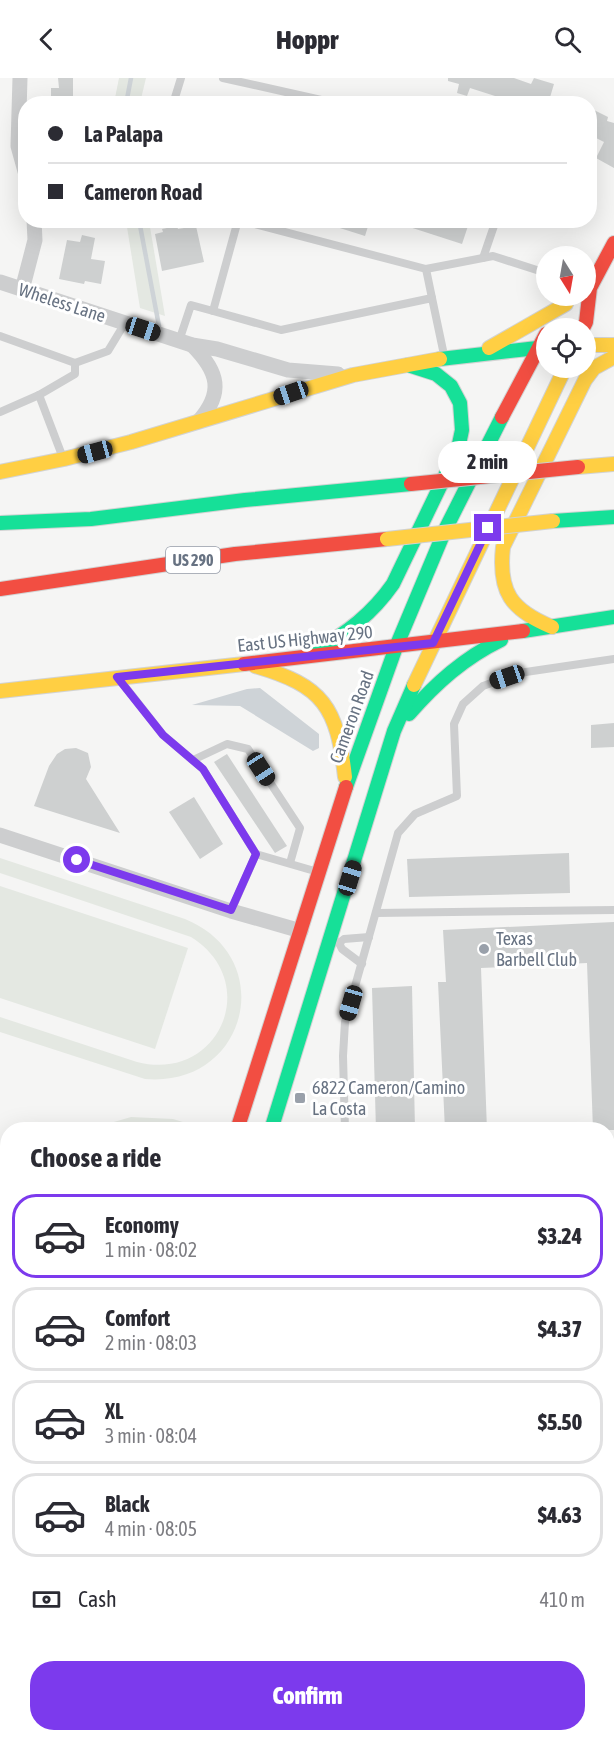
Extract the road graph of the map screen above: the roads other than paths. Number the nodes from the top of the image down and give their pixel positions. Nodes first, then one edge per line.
1 (20, 78) edge
2 (181, 78) edge
3 (223, 78) edge
4 (19, 96) edge
5 (175, 96) edge
6 (303, 96) edge
7 (34, 228) edge
8 (236, 228) edge
9 (269, 228) edge
10 (493, 228) edge
11 (614, 243) edge
12 (483, 258) junction
13 (426, 269) junction
14 (536, 270) edge
15 (596, 272) edge
16 (0, 282) edge
17 (22, 290) junction
18 (432, 298) junction
19 (563, 306) edge
20 (213, 311) junction
21 (125, 323) junction
22 (0, 336) edge
23 (186, 343) junction
24 (596, 345) edge
25 (614, 345) edge
26 (536, 348) edge
27 (478, 353) junction
28 (614, 357) edge
29 (445, 358) junction
30 (536, 358) edge
31 (75, 363) junction
32 (404, 364) junction
33 (353, 375) junction
34 (560, 378) edge
35 (39, 395) junction
36 (0, 412) edge
37 (198, 422) junction
38 (64, 459) junction
39 (614, 464) edge
40 (0, 472) edge
41 (614, 517) edge
42 (91, 519) junction
43 (0, 523) edge
44 (10, 536) dead end
45 (0, 589) edge
46 (614, 617) edge
47 (552, 627) junction
48 (516, 633) junction
49 (433, 643) junction
50 (396, 647) junction
51 (306, 657) junction
52 (614, 659) edge
53 (243, 663) junction
54 (117, 677) junction
55 (0, 691) edge
56 (394, 731) junction
57 (193, 760) junction
58 (346, 788) junction
59 (0, 835) edge
60 (256, 854) junction
61 (290, 863) junction
62 (318, 872) junction
63 (231, 910) junction
64 (614, 910) edge
65 (376, 914) junction
66 (306, 934) junction
67 (369, 937) junction
68 (335, 942) junction
69 (312, 954) dead end
70 (362, 964) junction
71 (294, 1060) junction
72 (240, 1122) edge
73 (274, 1122) edge
74 (345, 1122) edge

1 - 4 street
2 - 5 lane
3 - 6 lane
7 - 17 street
8 - 20 lane
9 - 13 lane
10 - 12 lane
11 - 15 main road
12 - 13 lane
12 - 14 lane
13 - 18 lane
16 - 17 street, Wheless Lane
17 - 21 street, Wheless Lane
18 - 20 lane
18 - 29 lane
19 - 27 main road
20 - 23 lane
21 - 23 street, Wheless Lane
21 - 31 lane
22 - 31 lane
23 - 33 street, Wheless Lane
23 - 37 street
24 - 25 main road
26 - 27 main road
27 - 29 main road
28 - 47 main road
29 - 32 main road
30 - 50 main road, Cameron Road
31 - 35 lane
32 - 33 main road
32 - 51 main road
33 - 37 main road
34 - 49 main road
35 - 36 lane
35 - 38 lane
37 - 38 main road
38 - 40 main road
39 - 42 main road, bridge
41 - 45 main road, US 290, bridge
42 - 43 main road
42 - 44 main road
46 - 47 main road, East US Highway 290
47 - 48 main road, East US Highway 290
48 - 49 main road, East US Highway 290
48 - 56 main road
49 - 50 main road, East US Highway 290
49 - 56 main road
50 - 51 main road, East US Highway 290
50 - 58 main road, Cameron Road
51 - 53 main road, East US Highway 290
52 - 65 lane
53 - 54 main road, East US Highway 290
53 - 58 main road
54 - 55 main road, East US Highway 290
54 - 57 lane
56 - 68 main road
57 - 60 lane
57 - 61 lane
58 - 62 main road, Cameron Road
59 - 63 street
60 - 61 lane
60 - 63 lane
61 - 62 lane
62 - 66 main road, Cameron Road
63 - 66 street
64 - 65 lane
65 - 67 lane
66 - 72 main road, Cameron Road
67 - 68 lane
67 - 70 lane
68 - 70 lane
68 - 71 main road
69 - 71 main road
70 - 74 lane
71 - 73 main road

